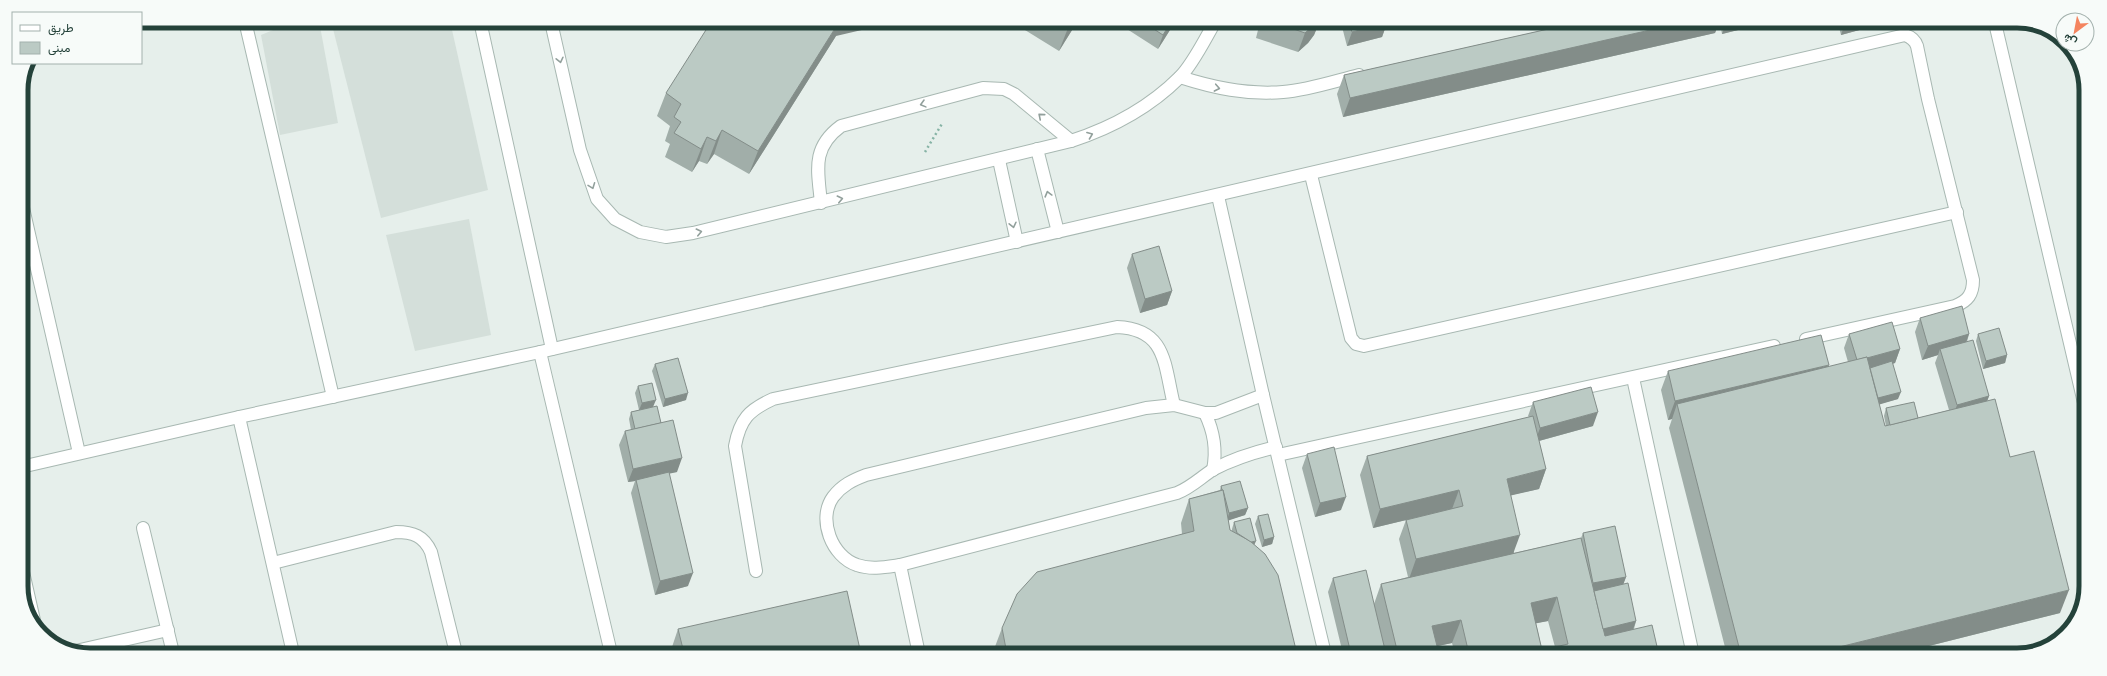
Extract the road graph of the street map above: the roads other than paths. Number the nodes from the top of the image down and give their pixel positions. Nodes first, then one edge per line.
1 (247, 28) edge
2 (481, 28) edge
3 (552, 28) edge
4 (1211, 28) edge
5 (1996, 28) edge
6 (1369, 73) edge
7 (1180, 76) junction
8 (1072, 141) junction
9 (1037, 149) junction
10 (998, 160) junction
11 (1311, 175) junction
12 (1218, 196) junction
13 (821, 203) junction
14 (1957, 212) junction
15 (28, 230) edge
16 (1058, 232) junction
17 (1017, 242) junction
18 (552, 349) junction
19 (540, 352) junction
20 (1633, 378) junction
21 (2079, 382) edge
22 (1263, 395) junction
23 (333, 397) junction
24 (1174, 405) junction
25 (1205, 413) junction
26 (239, 417) junction
27 (1277, 451) junction
28 (79, 453) junction
29 (28, 464) edge
30 (1213, 470) junction
31 (144, 528) dead end
32 (273, 563) junction
33 (900, 565) junction
34 (756, 571) dead end
35 (168, 630) junction
36 (89, 648) edge
37 (172, 648) edge
38 (292, 648) edge
39 (455, 648) edge
40 (610, 648) edge
41 (918, 648) edge
42 (1325, 648) edge
43 (1691, 648) edge

1 - 23 lane
2 - 18 lane
3 -> 13 lane
4 - 7 lane
5 - 21 lane
7 -> 6 lane
8 -> 7 lane
8 - 9 lane
8 -> 13 lane
9 - 10 lane
16 -> 9 lane
13 -> 10 lane
10 -> 17 lane
11 - 12 lane
11 - 14 lane
11 - 14 lane
12 - 16 lane
12 - 22 lane
14 - 20 lane
15 - 28 lane
16 - 17 lane
17 - 18 lane
18 - 19 lane
19 - 23 lane
19 - 40 lane
20 - 27 lane
20 - 43 lane
22 - 25 lane
22 - 27 lane
23 - 26 lane
24 - 25 lane
24 - 33 lane
24 - 34 lane
25 - 30 lane
26 - 28 lane
26 - 32 lane
27 - 30 lane
27 - 42 lane
28 - 29 lane
30 - 33 lane
31 - 35 lane
32 - 38 lane
32 - 39 lane
33 - 41 lane
35 - 36 lane
35 - 37 lane

